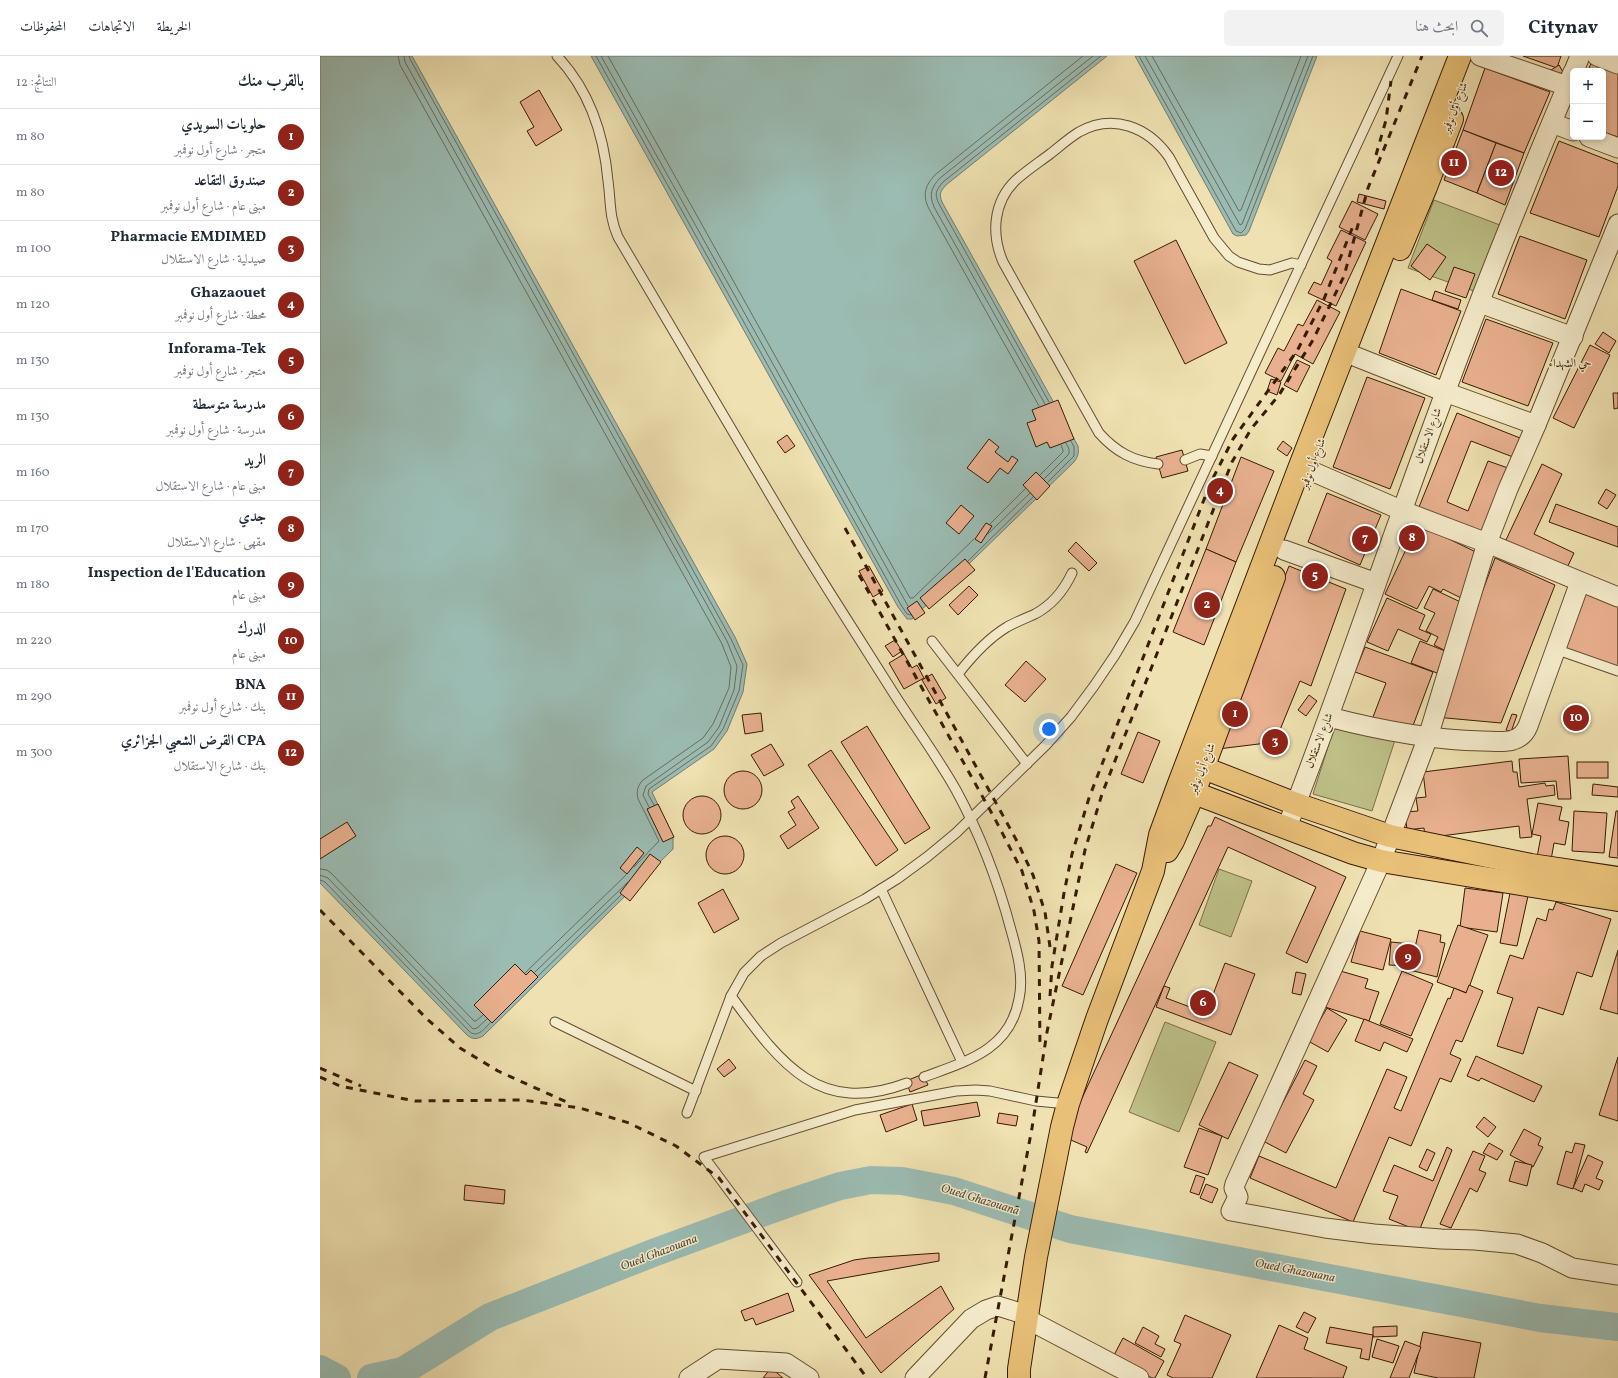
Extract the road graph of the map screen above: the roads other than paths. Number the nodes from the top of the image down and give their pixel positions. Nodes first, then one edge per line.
1 (557, 56) edge
2 (1398, 56) edge
3 (1460, 56) edge
4 (1474, 56) edge
5 (1480, 56) edge
6 (1580, 56) edge
7 (1597, 56) edge
8 (1618, 64) edge
9 (1575, 68) edge
10 (1570, 76) edge
11 (1570, 78) edge
12 (1552, 123) junction
13 (1570, 130) edge
14 (1597, 140) edge
15 (1618, 148) edge
16 (1618, 224) edge
17 (1301, 265) junction
18 (1480, 303) junction
19 (1573, 337) junction
20 (1350, 354) junction
21 (1445, 392) junction
22 (1536, 425) junction
23 (1212, 456) junction
24 (1185, 460) dead end
25 (1158, 464) dead end
26 (1305, 468) junction
27 (1403, 511) junction
28 (1487, 543) junction
29 (1284, 550) junction
30 (1072, 573) dead end
31 (1580, 582) junction
32 (1376, 583) junction
33 (1618, 597) edge
34 (932, 641) dead end
35 (1555, 649) junction
36 (1618, 671) edge
37 (958, 674) junction
38 (1329, 717) junction
39 (1428, 737) junction
40 (1027, 764) junction
41 (1195, 765) junction
42 (1186, 790) junction
43 (1296, 804) junction
44 (971, 819) junction
45 (1287, 827) junction
46 (1390, 836) junction
47 (1381, 860) junction
48 (1618, 878) edge
49 (881, 889) junction
50 (1617, 901) edge
51 (732, 996) junction
52 (555, 1022) dead end
53 (962, 1062) junction
54 (924, 1077) dead end
55 (907, 1083) dead end
56 (696, 1091) junction
57 (1068, 1104) junction
58 (687, 1113) dead end
59 (1618, 1275) edge
60 (797, 1282) dead end
61 (1027, 1317) junction
62 (690, 1378) edge
63 (809, 1378) edge
64 (915, 1378) edge
65 (1019, 1378) edge
66 (1139, 1378) edge

1 - 44 lane
2 - 17 lane
3 - 20 main road, شارع أول نوفمبر
4 - 20 main road, شارع أول نوفمبر
5 - 10 street
6 - 9 street, شارع الاستقلال
7 - 8 street
11 - 12 street, شارع الاستقلال
12 - 13 street
12 - 18 street, شارع الاستقلال
14 - 15 street
16 - 19 street
17 - 23 lane
17 - 25 lane
18 - 19 street
18 - 21 street, شارع الاستقلال
19 - 22 street
20 - 21 street
20 - 26 main road, شارع أول نوفمبر
21 - 22 street
21 - 27 street, شارع الاستقلال
22 - 28 street
23 - 24 lane
23 - 40 lane
26 - 27 street
26 - 29 main road, شارع أول نوفمبر
26 - 41 main road, شارع أول نوفمبر
27 - 28 street
27 - 32 street, شارع الاستقلال
28 - 31 street
28 - 39 street
29 - 32 street
29 - 41 main road, شارع أول نوفمبر
30 - 37 lane
31 - 33 street
31 - 35 street
32 - 38 street, شارع الاستقلال
34 - 37 lane
35 - 36 lane
35 - 39 street
37 - 40 lane
38 - 39 street
38 - 43 street, شارع الاستقلال
39 - 46 street
40 - 44 lane
41 - 42 main road
41 - 43 main road
42 - 45 main road
42 - 57 main road
43 - 45 street, شارع الاستقلال
43 - 46 main road
44 - 49 lane
44 - 53 lane
45 - 47 main road
46 - 47 street
46 - 48 main road
47 - 50 main road
47 - 59 street
49 - 51 lane
49 - 53 lane
51 - 55 lane
51 - 56 lane
52 - 56 lane
53 - 54 lane
56 - 58 lane
57 - 60 lane
57 - 61 main road
61 - 64 street
61 - 65 main road
61 - 66 street
62 - 63 street

